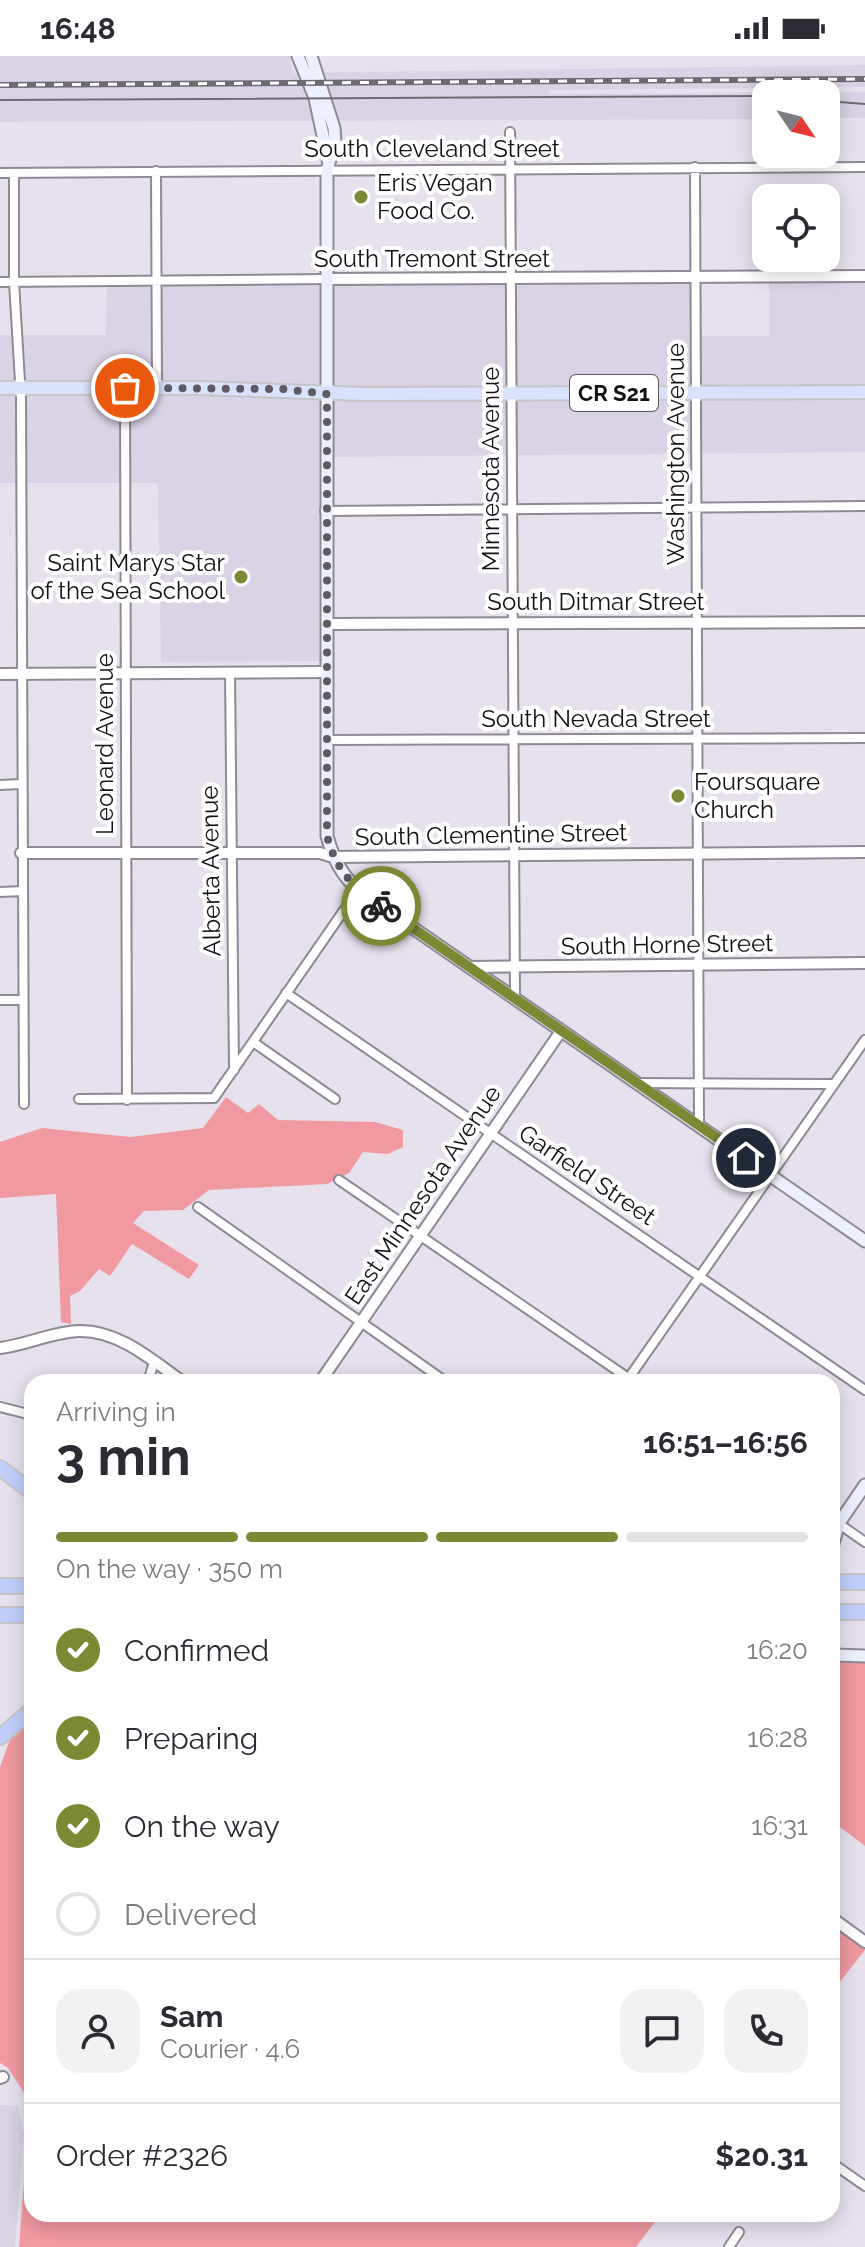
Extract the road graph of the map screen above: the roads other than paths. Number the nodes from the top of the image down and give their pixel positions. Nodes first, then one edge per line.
1 (298, 56) edge
2 (311, 56) edge
3 (510, 132) dead end
4 (328, 167) junction
5 (695, 167) junction
6 (865, 167) edge
7 (508, 169) junction
8 (156, 171) junction
9 (0, 173) edge
10 (14, 173) junction
11 (865, 276) edge
12 (695, 278) junction
13 (327, 279) junction
14 (509, 279) junction
15 (155, 280) junction
16 (0, 282) edge
17 (14, 282) junction
18 (0, 388) edge
19 (18, 388) junction
20 (125, 388) junction
21 (157, 388) junction
22 (695, 392) junction
23 (865, 392) edge
24 (327, 394) junction
25 (510, 394) junction
26 (865, 506) edge
27 (696, 508) junction
28 (511, 509) junction
29 (325, 511) junction
30 (697, 621) junction
31 (865, 622) edge
32 (512, 623) junction
33 (327, 624) junction
34 (230, 672) junction
35 (327, 672) junction
36 (21, 673) junction
37 (124, 673) junction
38 (0, 674) edge
39 (865, 738) edge
40 (696, 739) junction
41 (327, 740) junction
42 (513, 740) junction
43 (21, 784) junction
44 (0, 785) edge
45 (865, 852) edge
46 (21, 853) junction
47 (125, 853) junction
48 (697, 853) junction
49 (230, 854) junction
50 (513, 855) junction
51 (333, 857) junction
52 (358, 890) junction
53 (23, 891) junction
54 (0, 892) edge
55 (865, 963) edge
56 (698, 965) junction
57 (514, 966) junction
58 (469, 967) junction
59 (286, 993) junction
60 (515, 998) junction
61 (0, 1000) edge
62 (23, 1000) junction
63 (561, 1031) junction
64 (865, 1040) edge
65 (253, 1042) junction
66 (234, 1070) junction
67 (639, 1083) junction
68 (699, 1083) junction
69 (833, 1084) junction
70 (79, 1099) dead end
71 (335, 1099) dead end
72 (127, 1100) junction
73 (24, 1104) dead end
74 (699, 1125) junction
75 (490, 1133) junction
76 (770, 1175) junction
77 (339, 1180) dead end
78 (198, 1207) dead end
79 (420, 1235) junction
80 (865, 1241) edge
81 (699, 1277) junction
82 (359, 1323) junction
83 (0, 1348) edge
84 (154, 1362) junction
85 (150, 1374) edge
86 (171, 1374) edge
87 (325, 1374) edge
88 (434, 1374) edge
89 (620, 1374) edge
90 (635, 1374) edge
91 (865, 1390) edge
92 (0, 1407) edge
93 (24, 1413) edge
94 (0, 1468) edge
95 (865, 1485) edge
96 (24, 1486) edge
97 (840, 1515) edge
98 (840, 1524) edge
99 (865, 1542) edge
100 (840, 1582) edge
101 (865, 1582) edge
102 (0, 1586) edge
103 (24, 1586) edge
104 (840, 1612) edge
105 (865, 1612) edge
106 (0, 1615) edge
107 (24, 1615) edge
108 (840, 1651) edge
109 (865, 1656) edge
110 (24, 1717) edge
111 (0, 1737) edge
112 (840, 1924) edge
113 (865, 1942) edge
114 (840, 2169) edge
115 (865, 2186) edge
116 (739, 2232) dead end
117 (729, 2247) edge

1 - 4 main road
2 - 4 main road
3 - 7 street, Minnesota Avenue
4 - 7 street, South Cleveland Street
4 - 8 street, South Cleveland Street
4 - 13 main road
5 - 6 street, South Cleveland Street
5 - 7 street, South Cleveland Street
5 - 12 street, Washington Avenue
7 - 14 street, Minnesota Avenue
8 - 10 street, South Cleveland Street
8 - 15 street
9 - 10 street, South Cleveland Street
10 - 17 street
11 - 12 street, South Tremont Street
12 - 14 street, South Tremont Street
12 - 22 street, Washington Avenue
13 - 14 street, South Tremont Street
13 - 15 street, South Tremont Street
13 - 24 main road
14 - 25 street, Minnesota Avenue
15 - 17 street, South Tremont Street
15 - 21 street
16 - 17 street, South Tremont Street
17 - 19 street
18 - 19 main road, CR S21
19 - 20 main road, CR S21
19 - 36 street
20 - 21 main road, CR S21
20 - 37 street, Leonard Avenue
21 - 24 main road, CR S21
22 - 23 main road, CR S21
22 - 25 main road, CR S21
22 - 27 street, Washington Avenue
24 - 25 main road, CR S21
24 - 29 main road
25 - 28 street, Minnesota Avenue
26 - 27 street
27 - 28 street
27 - 30 street, Washington Avenue
28 - 29 street
28 - 32 street, Minnesota Avenue
29 - 33 main road
30 - 31 street, South Ditmar Street
30 - 32 street, South Ditmar Street
30 - 40 street, Washington Avenue
32 - 33 street, South Ditmar Street
32 - 42 street, Minnesota Avenue
33 - 35 main road
34 - 35 street
34 - 37 street
34 - 49 street, Alberta Avenue
35 - 41 main road
36 - 37 street
36 - 38 street
36 - 43 street
37 - 47 street, Leonard Avenue
39 - 40 street, South Nevada Street
40 - 42 street, South Nevada Street
40 - 48 street, Washington Avenue
41 - 42 street, South Nevada Street
41 - 51 main road
42 - 50 street, Minnesota Avenue
43 - 44 street
43 - 46 street
45 - 48 street, South Clementine Street
46 - 47 street, South Clementine Street
46 - 53 street
47 - 49 street, South Clementine Street
47 - 72 street, Leonard Avenue
48 - 50 street, South Clementine Street
48 - 56 street, Washington Avenue
49 - 51 street, South Clementine Street
49 - 66 street, Alberta Avenue
50 - 51 street, South Clementine Street
50 - 57 street, Minnesota Avenue
51 - 52 main road
52 - 58 main road
52 - 59 street
53 - 54 street
53 - 62 street
55 - 56 street, South Horne Street
56 - 57 street, South Horne Street
56 - 68 street, Washington Avenue
57 - 58 street, South Horne Street
57 - 60 street, Minnesota Avenue
58 - 60 main road
59 - 65 street
59 - 75 street, Garfield Street
60 - 63 main road
61 - 62 street
62 - 73 street
63 - 67 main road
63 - 75 street, East Minnesota Avenue
64 - 69 street
65 - 66 street
65 - 71 street
66 - 72 street
67 - 68 street
67 - 74 main road
68 - 69 street
68 - 74 street, Washington Avenue
69 - 76 street
70 - 72 street
74 - 76 main road
75 - 79 street, East Minnesota Avenue
75 - 81 street, Garfield Street
76 - 80 main road
76 - 81 street
77 - 79 street
78 - 82 street
79 - 82 street, East Minnesota Avenue
79 - 89 street
81 - 90 street
81 - 91 street, Garfield Street
82 - 87 street, East Minnesota Avenue
82 - 88 street
83 - 84 street
84 - 85 street
84 - 86 street
92 - 93 street
94 - 96 highway
95 - 97 main road
98 - 99 street
100 - 101 highway
102 - 103 highway
104 - 105 highway
106 - 107 highway
108 - 109 main road
110 - 111 highway
112 - 113 street
114 - 115 street
116 - 117 street

